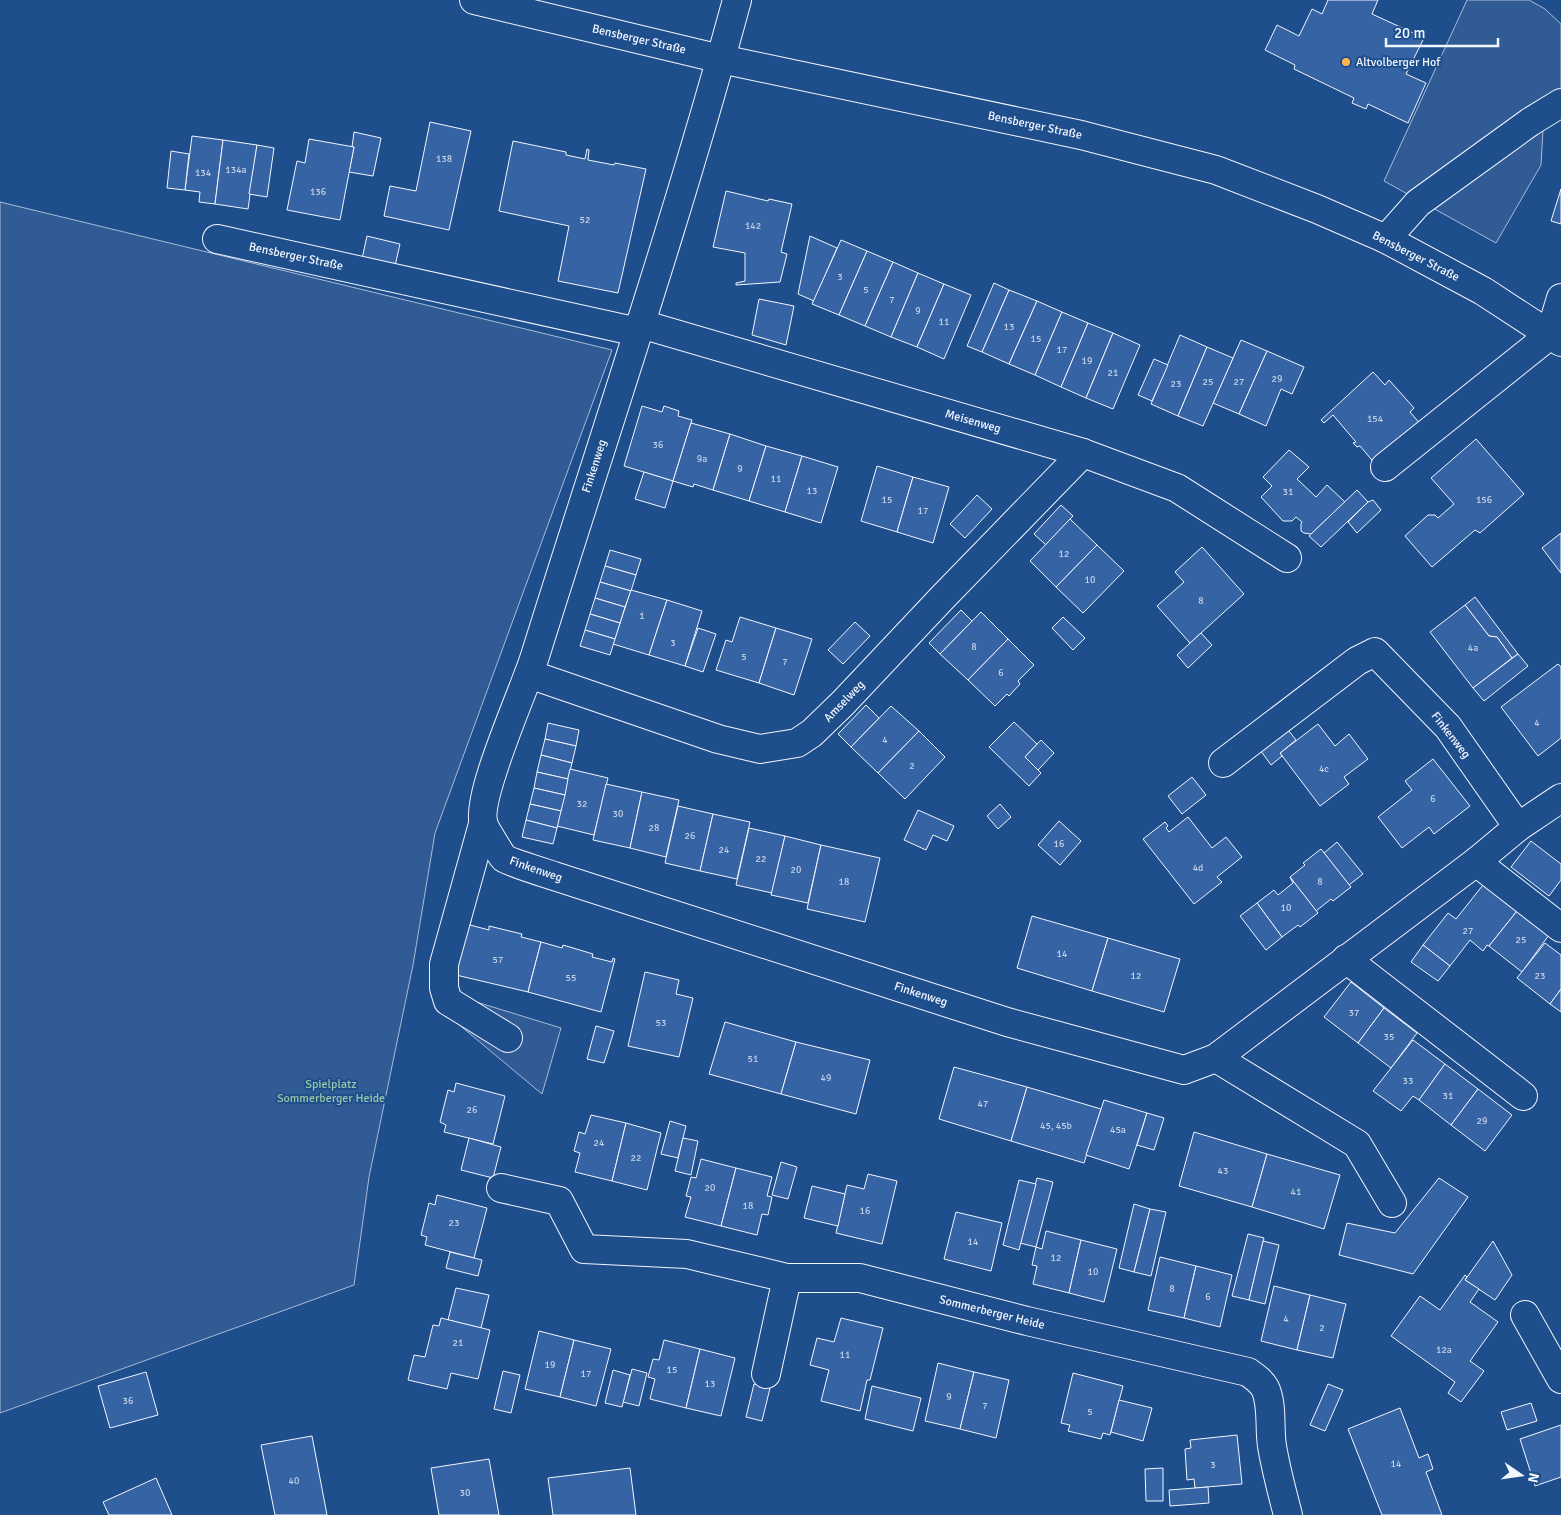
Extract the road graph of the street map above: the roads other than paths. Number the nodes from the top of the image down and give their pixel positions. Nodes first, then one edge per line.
1 (474, 0) edge
2 (737, 0) edge
3 (721, 59) junction
4 (1561, 104) edge
5 (217, 239) dead end
6 (1386, 239) junction
7 (1561, 298) edge
8 (639, 328) junction
9 (1556, 339) edge
10 (1083, 453) junction
11 (1385, 467) dead end
12 (1287, 558) dead end
13 (529, 674) junction
14 (1223, 763) dead end
15 (1561, 798) edge
16 (483, 824) junction
17 (1518, 827) junction
18 (1476, 862) junction
19 (1561, 928) edge
20 (1346, 959) junction
21 (508, 1038) dead end
22 (1216, 1058) junction
23 (1523, 1096) dead end
24 (501, 1188) dead end
25 (1392, 1203) dead end
26 (787, 1278) junction
27 (1525, 1315) dead end
28 (766, 1374) dead end
29 (1561, 1379) edge
30 (1288, 1515) edge

1 - 3 street, Bensberger Straße
2 - 3 street, Finkenweg
3 - 6 street, Bensberger Straße
3 - 8 street, Finkenweg
4 - 6 street
5 - 8 street, Bensberger Straße
6 - 9 street, Bensberger Straße
7 - 9 street
8 - 10 street, Meisenweg
8 - 13 street, Finkenweg
9 - 11 street
10 - 12 street, Meisenweg
10 - 13 street, Amselweg
13 - 16 street, Finkenweg
14 - 17 street, Finkenweg
15 - 17 street, Finkenweg
16 - 21 street
16 - 22 street, Finkenweg
17 - 18 street, Finkenweg
18 - 19 street
18 - 20 street, Finkenweg
20 - 22 street, Finkenweg
20 - 23 street
22 - 25 street
24 - 26 street, Sommerberger Heide
26 - 28 street
26 - 30 street, Sommerberger Heide
27 - 29 street

